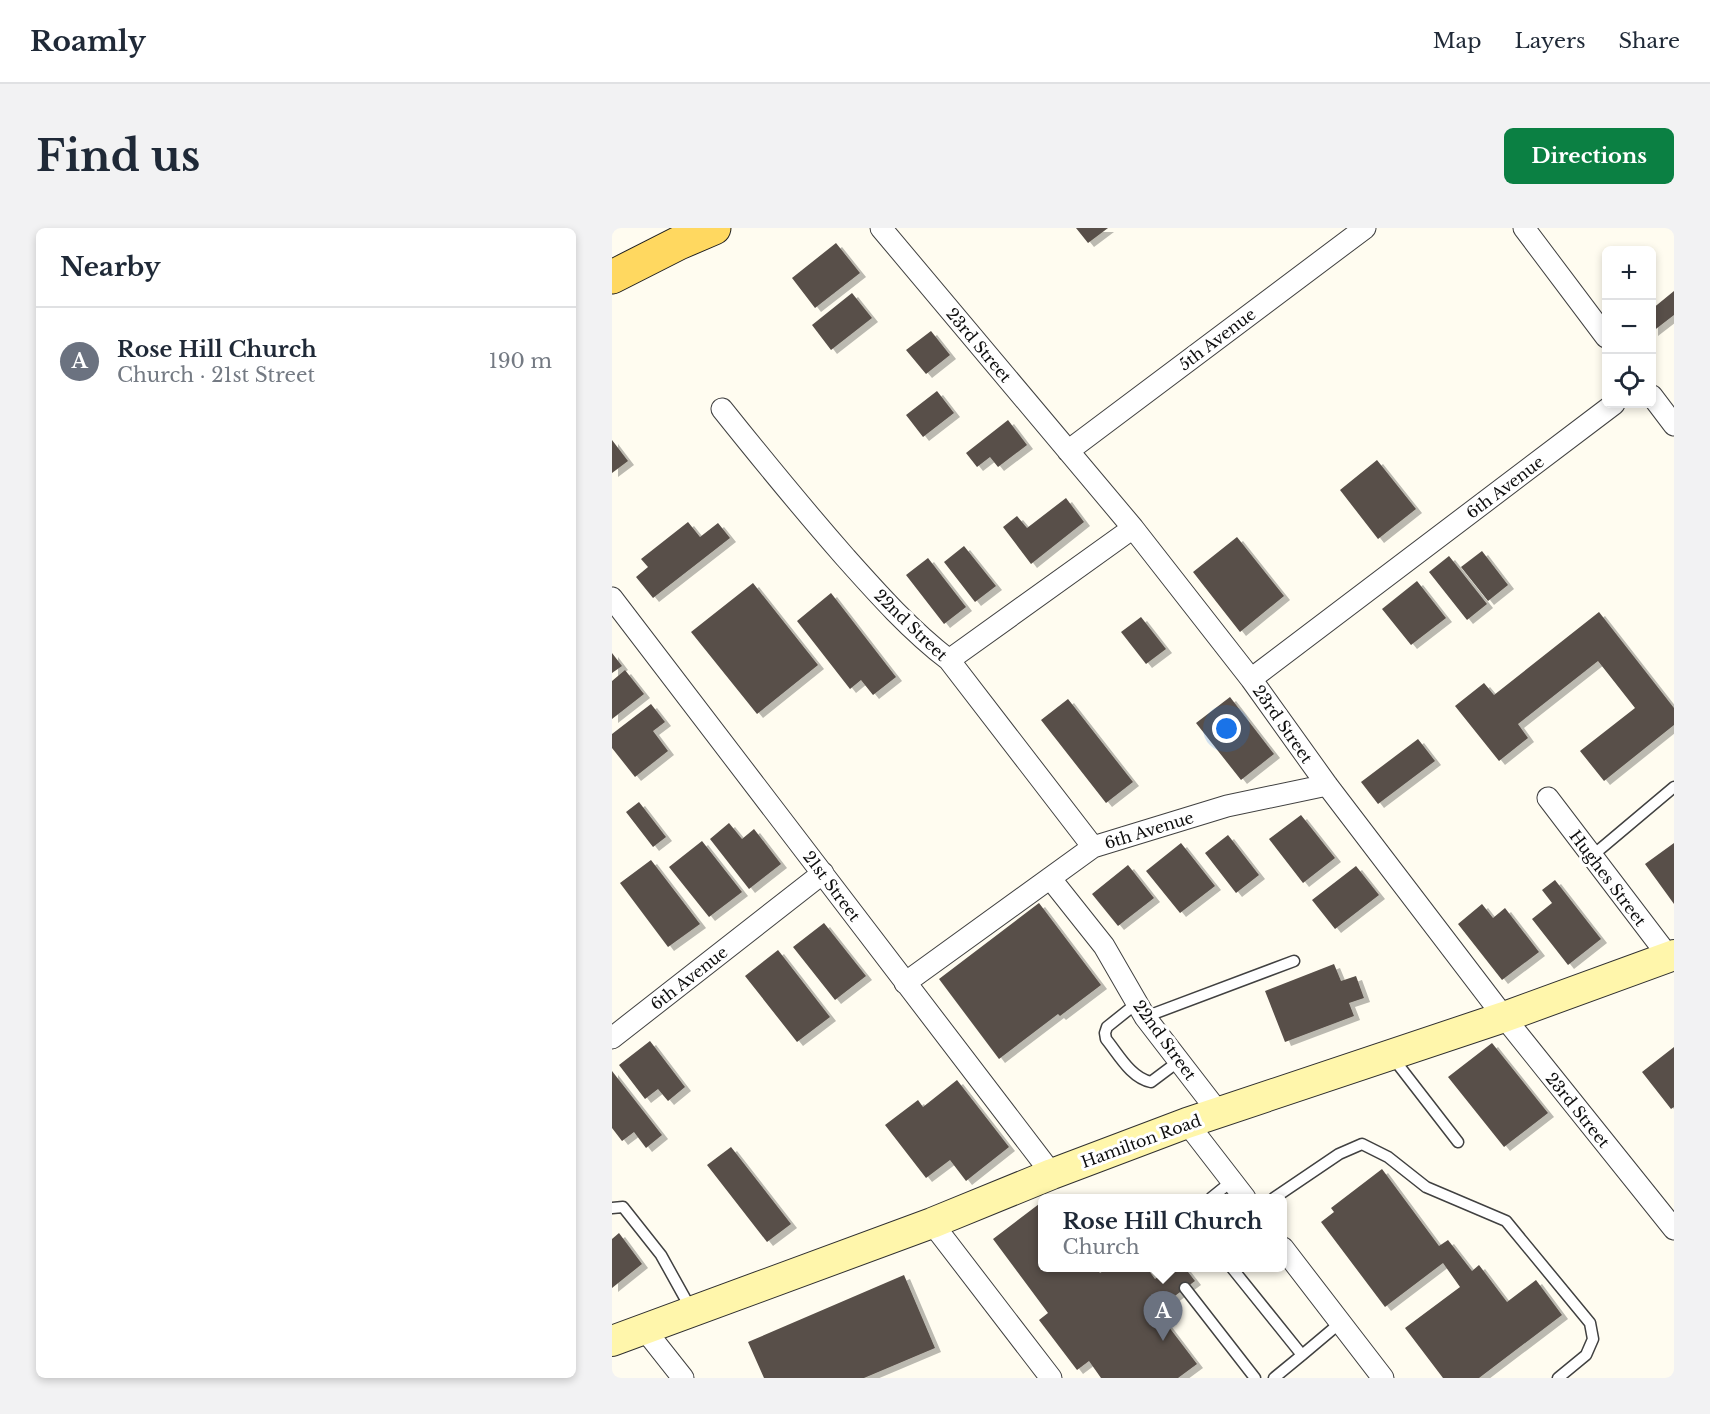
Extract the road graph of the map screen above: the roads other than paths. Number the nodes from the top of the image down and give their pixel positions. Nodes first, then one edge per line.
1 (714, 228) edge
2 (881, 228) edge
3 (1365, 228) edge
4 (1524, 228) edge
5 (612, 277) edge
6 (1602, 332) edge
7 (1656, 401) edge
8 (1609, 408) edge
9 (722, 409) dead end
10 (1674, 425) edge
11 (1068, 451) junction
12 (1133, 528) junction
13 (614, 606) edge
14 (949, 660) junction
15 (1251, 679) junction
16 (1327, 785) junction
17 (1674, 787) edge
18 (1548, 798) dead end
19 (1093, 847) junction
20 (1592, 856) junction
21 (823, 873) junction
22 (1050, 878) junction
23 (1671, 956) edge
24 (1294, 961) dead end
25 (905, 983) junction
26 (1141, 1010) junction
27 (1504, 1017) junction
28 (612, 1038) edge
29 (1391, 1055) junction
30 (1179, 1061) junction
31 (1219, 1113) junction
32 (1187, 1124) junction
33 (1458, 1142) dead end
34 (1052, 1174) junction
35 (1232, 1181) junction
36 (1216, 1194) edge
37 (1242, 1194) edge
38 (1280, 1194) edge
39 (612, 1208) edge
40 (932, 1223) junction
41 (1674, 1229) edge
42 (1287, 1253) edge
43 (1235, 1272) edge
44 (1185, 1288) dead end
45 (693, 1312) junction
46 (1341, 1323) junction
47 (645, 1330) junction
48 (612, 1341) edge
49 (1302, 1355) junction
50 (683, 1378) edge
51 (1051, 1378) edge
52 (1255, 1378) edge
53 (1274, 1378) edge
54 (1383, 1378) edge
55 (1558, 1378) edge

1 - 5 main road
2 - 11 street, 23rd Street
3 - 11 street, 5th Avenue
4 - 6 street
7 - 10 street
8 - 15 street, 6th Avenue
9 - 14 street, 22nd Street
11 - 12 street, 23rd Street
12 - 14 street
12 - 15 street, 23rd Street
13 - 21 street, 21st Street
14 - 19 street, 22nd Street
15 - 16 street, 23rd Street
16 - 19 street, 6th Avenue
16 - 27 street, 23rd Street
17 - 20 lane
18 - 20 street, Hughes Street
19 - 22 street, 6th Avenue
20 - 23 street, Hughes Street
21 - 25 street, 21st Street
21 - 28 street, 6th Avenue
22 - 25 street, 6th Avenue
22 - 26 street, 22nd Street
23 - 27 street, Hamilton Road
24 - 26 lane
25 - 34 street, 21st Street
26 - 30 street, 22nd Street
26 - 30 lane
27 - 29 street, Hamilton Road
27 - 41 street, 23rd Street
29 - 31 street, Hamilton Road
29 - 33 lane
30 - 31 street, 22nd Street
31 - 32 street, Hamilton Road
32 - 34 street, Hamilton Road
32 - 35 street
34 - 40 street, Hamilton Road
35 - 36 lane
35 - 37 street
38 - 55 lane
39 - 45 lane
40 - 45 street, Hamilton Road
40 - 51 street
42 - 46 street
43 - 49 lane
44 - 52 lane
45 - 47 street, Hamilton Road
46 - 49 lane
46 - 54 street
47 - 48 street, Hamilton Road
47 - 50 street
49 - 53 lane

